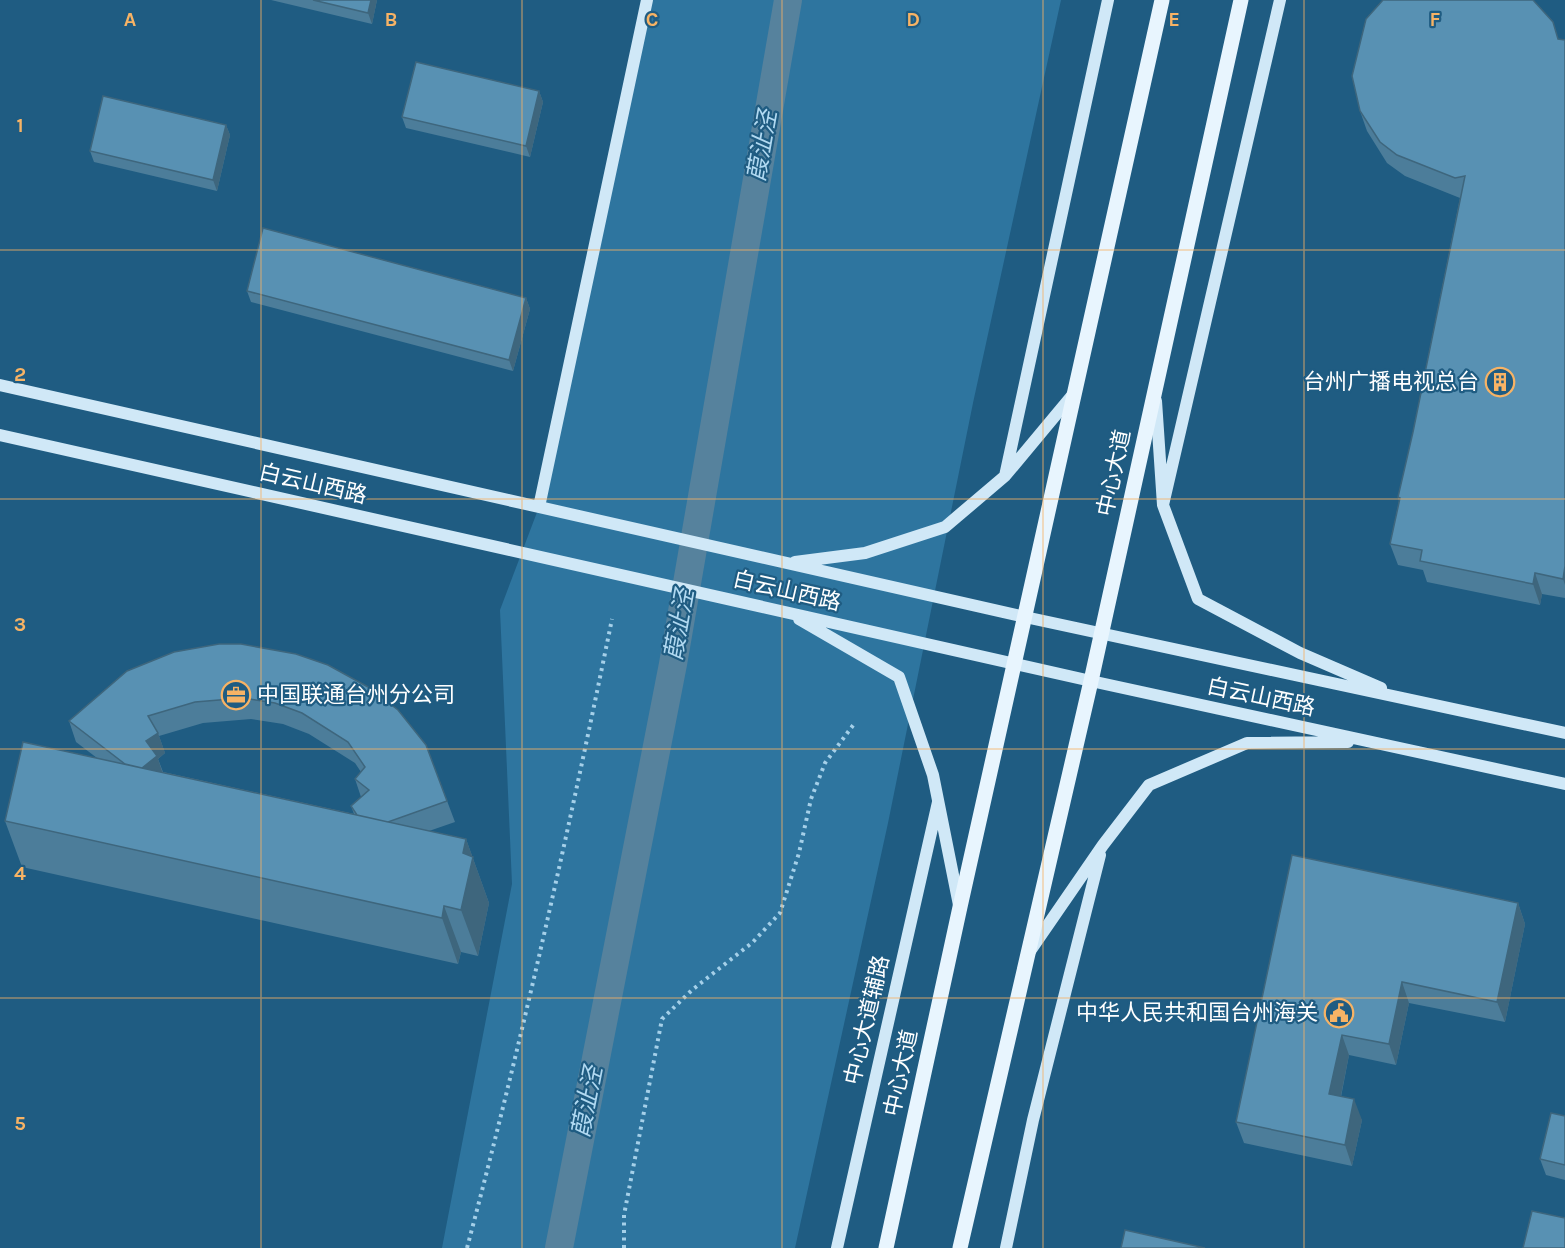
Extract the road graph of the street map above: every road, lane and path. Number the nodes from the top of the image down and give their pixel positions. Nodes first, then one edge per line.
1 (647, 0) edge
2 (1108, 0) edge
3 (1162, 0) edge
4 (1241, 0) edge
5 (1280, 0) edge
6 (0, 385) edge
7 (1155, 390) junction
8 (1075, 391) junction
9 (0, 435) edge
10 (1005, 476) junction
11 (1163, 505) junction
12 (539, 507) junction
13 (787, 563) junction
14 (788, 613) junction
15 (1025, 617) junction
16 (612, 619) dead end
17 (1101, 633) junction
18 (1015, 664) junction
19 (1091, 681) junction
20 (1407, 699) junction
21 (854, 724) dead end
22 (1565, 733) edge
23 (1373, 742) junction
24 (1565, 784) edge
25 (938, 802) junction
26 (1103, 845) junction
27 (960, 907) junction
28 (1028, 954) junction
29 (467, 1248) edge
30 (624, 1248) edge
31 (837, 1248) edge
32 (886, 1248) edge
33 (960, 1248) edge
34 (1006, 1248) edge

1 - 12 main road
2 - 10 main road
3 - 8 main road, 中心大道
4 - 7 main road, 中心大道
5 - 11 main road
6 - 12 main road, 白云山西路
7 - 11 main road, 白云山西路
7 - 17 main road, 中心大道
8 - 10 main road, 中心大道
8 - 15 main road, 中心大道
9 - 14 main road, 白云山西路
10 - 13 main road, 中心大道
11 - 20 main road, 白云山西路
12 - 13 main road, 白云山西路
13 - 15 main road, 白云山西路
14 - 18 main road, 白云山西路
14 - 25 main road, 中心大道
15 - 17 main road, 白云山西路
15 - 18 main road, 中心大道
16 - 29 path
17 - 19 main road, 中心大道
17 - 20 main road, 白云山西路
18 - 19 main road, 白云山西路
18 - 27 main road, 中心大道
19 - 23 main road, 白云山西路
19 - 28 main road, 中心大道
20 - 22 main road, 白云山西路
21 - 30 path
23 - 24 main road, 白云山西路
23 - 26 main road, 中心大道
25 - 27 main road, 中心大道
25 - 31 main road, 中心大道辅路
26 - 28 main road, 中心大道
26 - 34 main road
27 - 32 main road, 中心大道
28 - 33 main road, 中心大道

